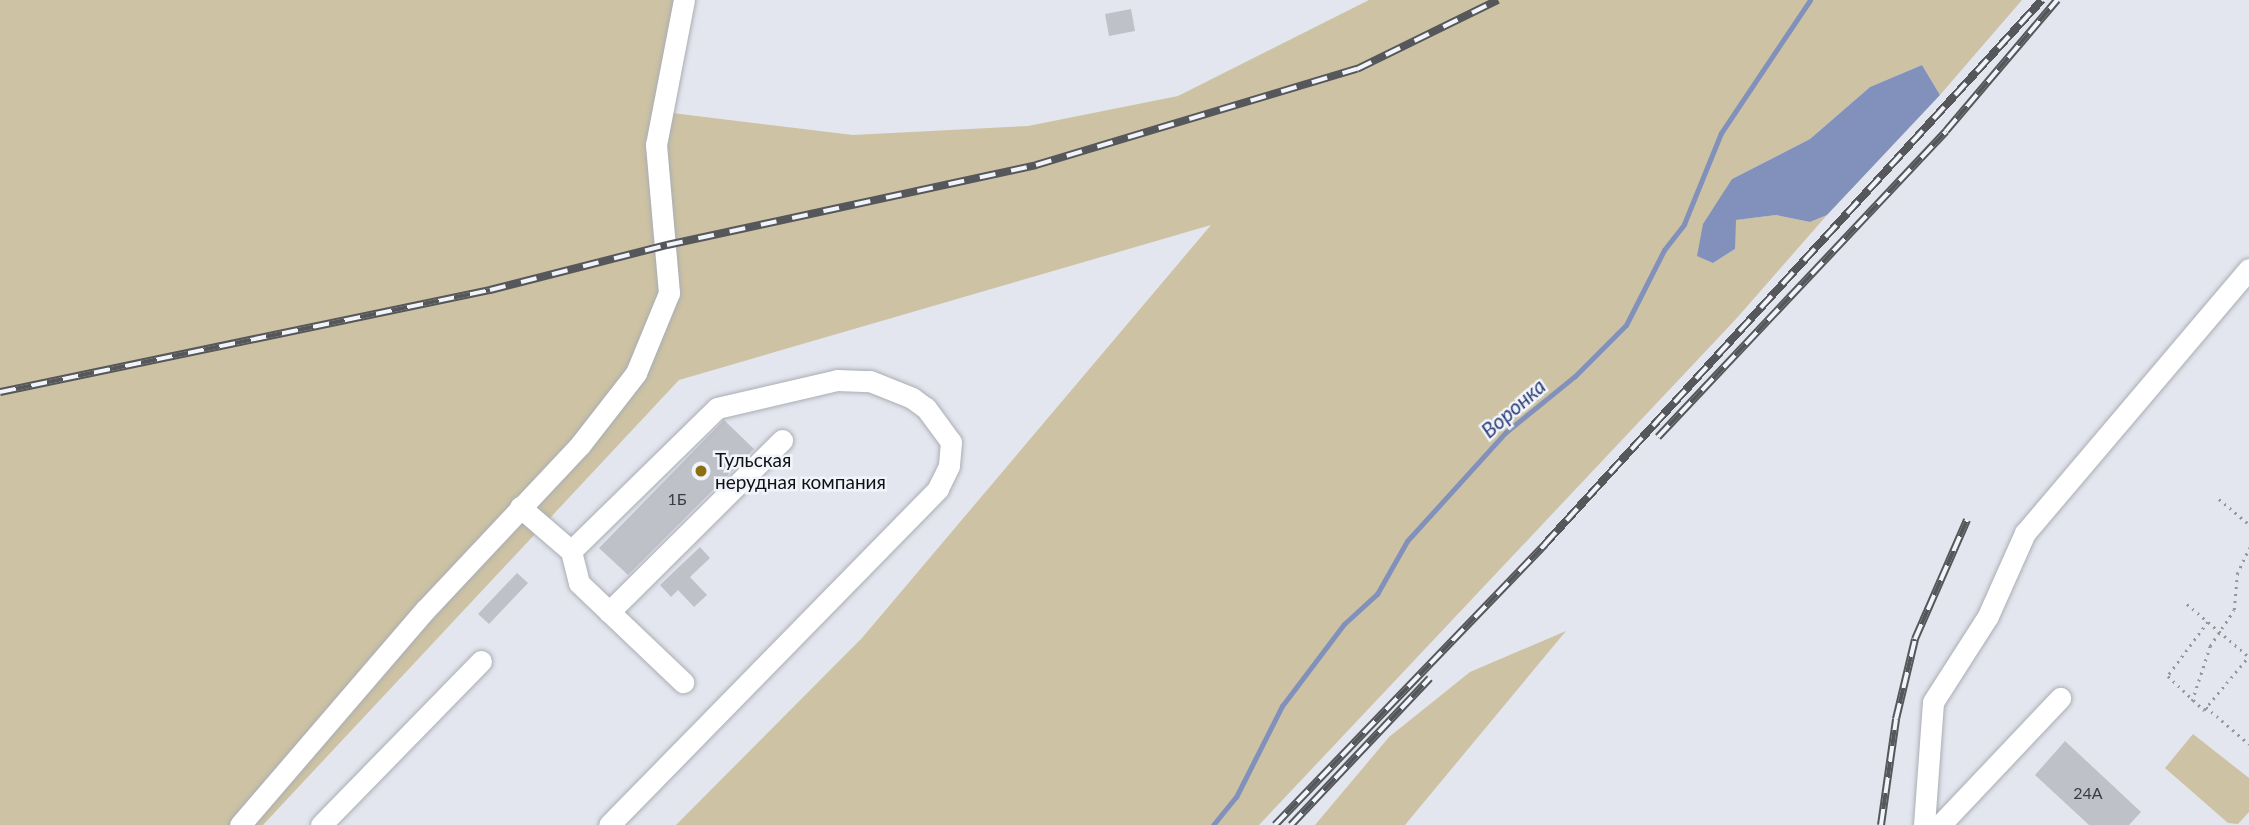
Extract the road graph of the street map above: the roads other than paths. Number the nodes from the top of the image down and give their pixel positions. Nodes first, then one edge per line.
1 (684, 0) edge
2 (2249, 269) edge
3 (782, 440) dead end
4 (520, 507) junction
5 (571, 551) junction
6 (609, 612) junction
7 (481, 661) dead end
8 (683, 682) dead end
9 (2060, 698) dead end
10 (240, 825) edge
11 (321, 825) edge
12 (609, 825) edge
13 (1924, 825) edge
14 (1940, 825) edge

1 - 4 street
2 - 13 street
3 - 6 street
4 - 5 street
4 - 10 street
5 - 6 street
5 - 12 street
6 - 8 street
7 - 11 street
9 - 14 street

